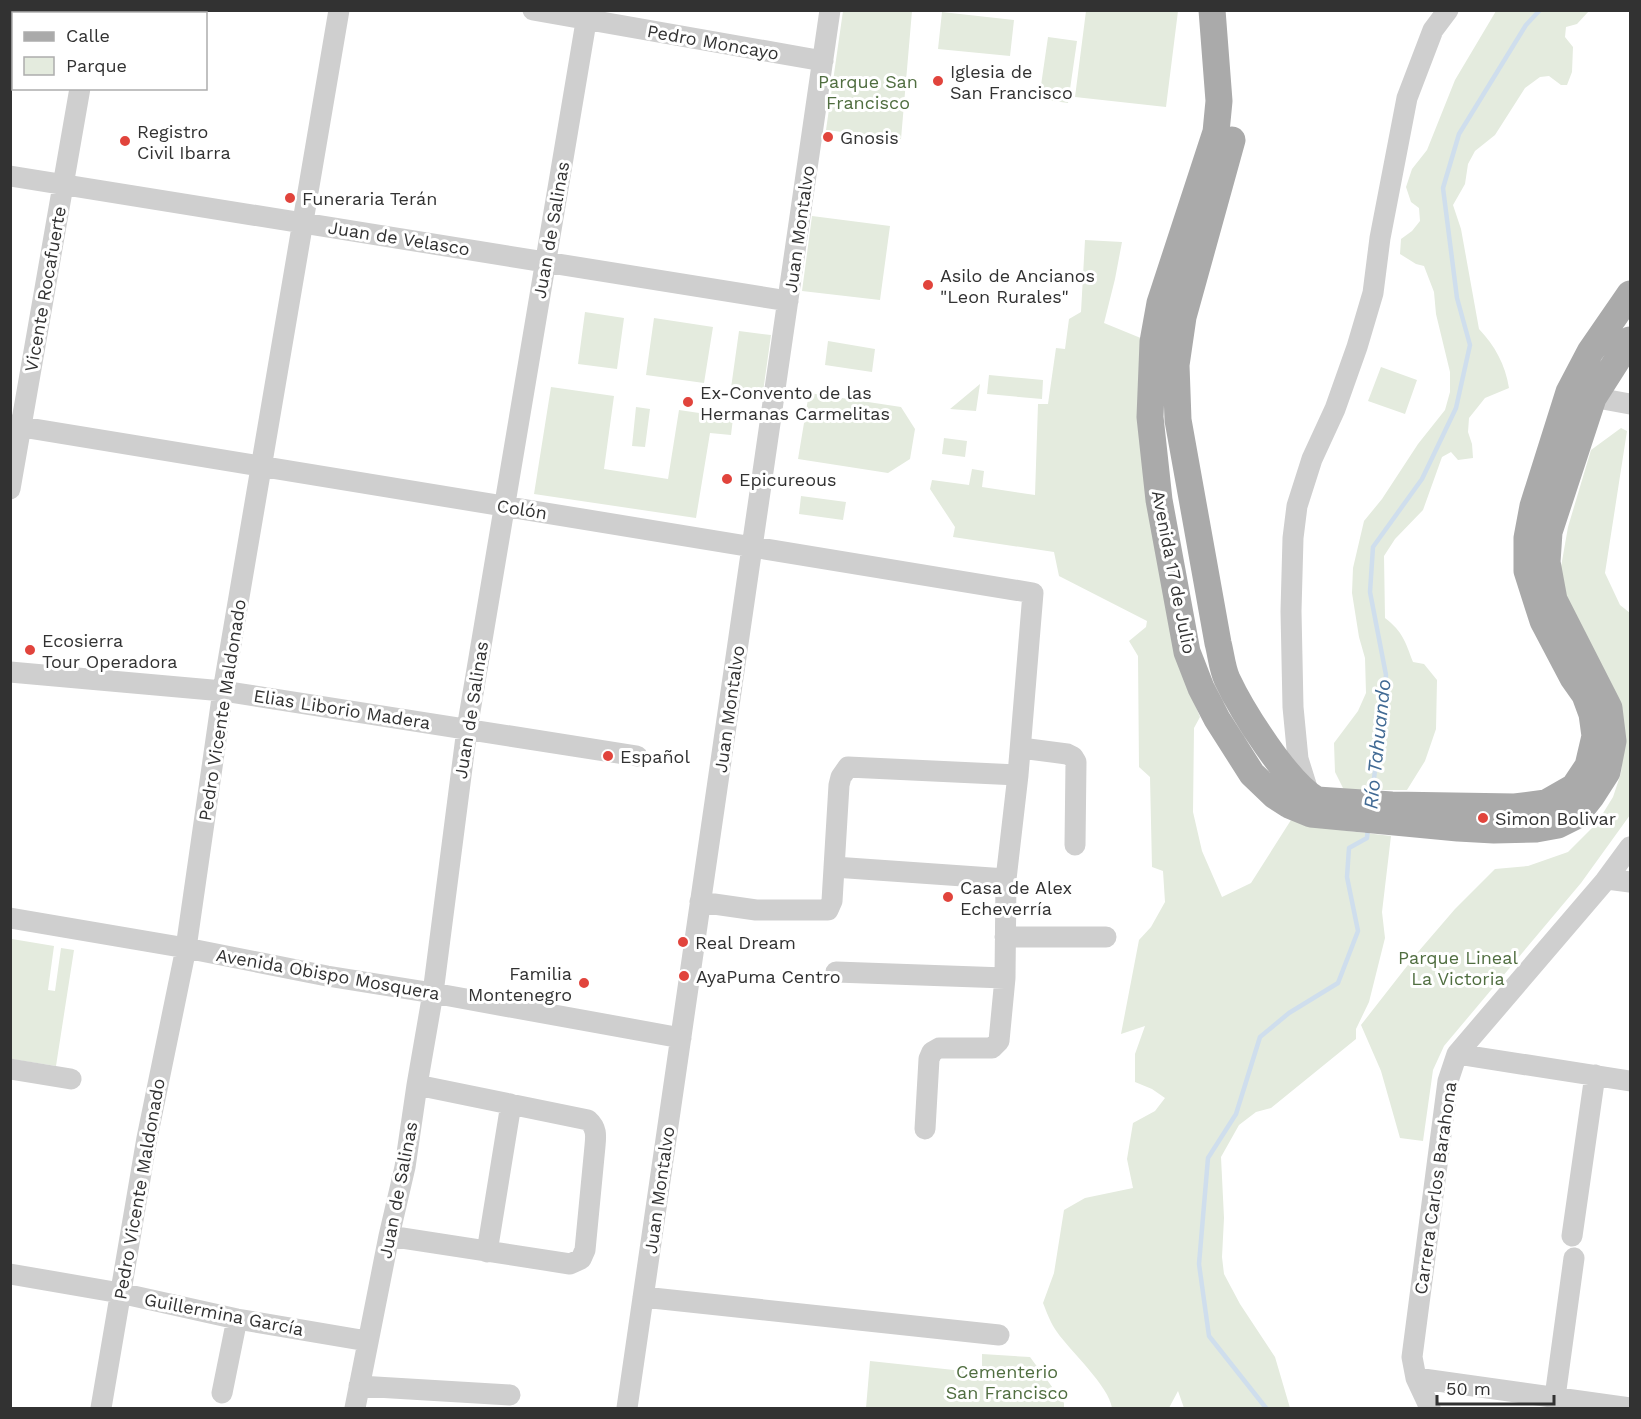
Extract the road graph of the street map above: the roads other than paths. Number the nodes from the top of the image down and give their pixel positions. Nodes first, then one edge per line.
1 (339, 10) edge
2 (533, 10) edge
3 (830, 10) edge
4 (1212, 10) edge
5 (1230, 10) edge
6 (1448, 10) edge
7 (587, 15) edge
8 (823, 61) junction
9 (80, 90) edge
10 (10, 176) edge
11 (63, 184) junction
12 (303, 223) junction
13 (545, 262) junction
14 (1630, 294) edge
15 (788, 301) junction
16 (1630, 340) edge
17 (1590, 352) junction
18 (1623, 364) edge
19 (1581, 395) junction
20 (1630, 404) edge
21 (16, 426) edge
22 (261, 466) junction
23 (10, 489) edge
24 (504, 506) junction
25 (752, 547) junction
26 (10, 672) edge
27 (223, 691) junction
28 (467, 729) junction
29 (1021, 748) junction
30 (637, 756) dead end
31 (1018, 775) junction
32 (1305, 789) junction
33 (1075, 845) dead end
34 (1630, 847) edge
35 (834, 867) junction
36 (1006, 879) junction
37 (1606, 879) junction
38 (1630, 882) edge
39 (700, 902) junction
40 (10, 918) edge
41 (1005, 937) junction
42 (1106, 937) dead end
43 (186, 948) junction
44 (836, 972) dead end
45 (1005, 978) junction
46 (433, 993) junction
47 (681, 1038) junction
48 (1457, 1054) junction
49 (10, 1069) edge
50 (1595, 1075) junction
51 (71, 1079) dead end
52 (1630, 1081) edge
53 (417, 1085) junction
54 (511, 1104) junction
55 (925, 1129) dead end
56 (389, 1236) junction
57 (1572, 1236) dead end
58 (487, 1252) junction
59 (1574, 1258) dead end
60 (10, 1274) edge
61 (120, 1293) junction
62 (643, 1297) junction
63 (237, 1319) junction
64 (999, 1335) dead end
65 (367, 1341) junction
66 (1416, 1378) junction
67 (359, 1386) junction
68 (222, 1393) dead end
69 (510, 1395) dead end
70 (1555, 1396) junction
71 (1603, 1406) edge
72 (101, 1408) edge
73 (355, 1408) edge
74 (627, 1408) edge
75 (1430, 1408) edge
76 (1630, 1408) edge

1 - 12 street, Pedro Vicente Maldonado
2 - 7 street, Pedro Moncayo
3 - 8 street, Juan Montalvo
4 - 32 main road, Avenida 17 de Julio
5 - 32 main road, Avenida 17 de Julio
6 - 32 street
7 - 8 street, Pedro Moncayo
7 - 13 street, Juan de Salinas
8 - 15 street, Juan Montalvo
9 - 11 street, Vicente Rocafuerte
10 - 11 street, Juan de Velasco
11 - 12 street, Juan de Velasco
11 - 21 street, Vicente Rocafuerte
12 - 13 street, Juan de Velasco
12 - 22 street, Pedro Vicente Maldonado
13 - 15 street, Juan de Velasco
13 - 24 street, Juan de Salinas
14 - 17 main road, Avenida 17 de Julio
15 - 25 street, Juan Montalvo
16 - 18 main road, Avenida 17 de Julio
17 - 18 street
17 - 19 main road, Avenida 17 de Julio
18 - 19 main road, Avenida 17 de Julio
19 - 20 street
19 - 32 main road, Avenida 17 de Julio
21 - 22 street, Colón
21 - 23 street, Vicente Rocafuerte
22 - 24 street, Colón
22 - 27 street, Pedro Vicente Maldonado
24 - 25 street, Colón
24 - 28 street, Juan de Salinas
25 - 29 street, Colón
25 - 39 street, Juan Montalvo
26 - 27 street, Elias Liborio Madera
27 - 28 street, Elias Liborio Madera
27 - 43 street, Pedro Vicente Maldonado
28 - 30 street, Elias Liborio Madera
28 - 46 street, Juan de Salinas
29 - 31 street
29 - 33 street
31 - 35 street
31 - 36 street
34 - 37 street, Carrera Carlos Barahona
35 - 36 street
35 - 39 street
36 - 41 street
37 - 38 street
37 - 48 street, Carrera Carlos Barahona
39 - 47 street, Juan Montalvo
40 - 43 street, Avenida Obispo Mosquera
41 - 42 street
41 - 45 street
43 - 46 street, Avenida Obispo Mosquera
43 - 61 street, Pedro Vicente Maldonado
44 - 45 street
45 - 55 street
46 - 47 street, Avenida Obispo Mosquera
46 - 53 street, Juan de Salinas
47 - 62 street, Juan Montalvo
48 - 50 street
48 - 66 street, Carrera Carlos Barahona
49 - 51 street
50 - 52 street
50 - 57 street
53 - 54 street
53 - 56 street, Juan de Salinas
54 - 58 street
54 - 58 street
56 - 58 street
56 - 65 street, Juan de Salinas
59 - 70 street
60 - 61 street, Guillermina García
61 - 63 street, Guillermina García
61 - 72 street, Pedro Vicente Maldonado
62 - 64 street
62 - 74 street, Juan Montalvo
63 - 65 street, Guillermina García
63 - 68 street
65 - 67 street, Juan de Salinas
66 - 70 street
66 - 75 street, Carrera Carlos Barahona
67 - 69 street
67 - 73 street, Juan de Salinas
70 - 71 street
71 - 76 street

